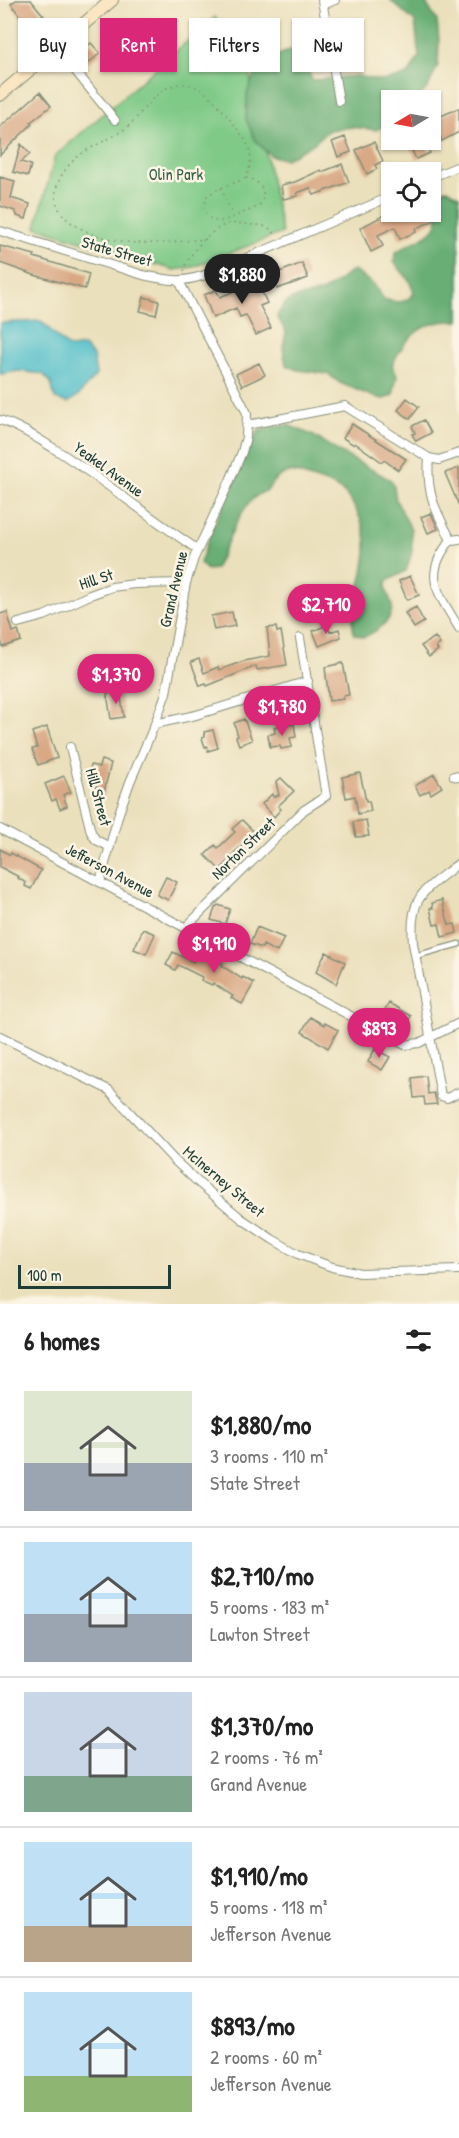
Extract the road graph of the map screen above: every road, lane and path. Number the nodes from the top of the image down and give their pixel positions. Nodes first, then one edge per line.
1 (112, 0) edge
2 (334, 0) edge
3 (322, 3) edge
4 (88, 21) edge
5 (28, 72) edge
6 (76, 72) edge
7 (0, 95) edge
8 (339, 101) dead end
9 (115, 120) dead end
10 (459, 166) edge
11 (441, 173) edge
12 (246, 178) junction
13 (221, 188) junction
14 (381, 201) edge
15 (234, 217) junction
16 (225, 221) junction
17 (224, 225) junction
18 (0, 231) edge
19 (275, 234) dead end
20 (206, 239) junction
21 (184, 272) dead end
22 (179, 281) junction
23 (0, 420) edge
24 (247, 425) junction
25 (459, 453) edge
26 (429, 459) junction
27 (455, 540) edge
28 (197, 549) junction
29 (186, 584) junction
30 (18, 623) dead end
31 (459, 628) edge
32 (300, 638) dead end
33 (308, 681) junction
34 (156, 724) junction
35 (70, 747) dead end
36 (0, 829) edge
37 (110, 847) junction
38 (459, 863) edge
39 (100, 882) junction
40 (186, 927) junction
41 (459, 944) edge
42 (415, 956) junction
43 (459, 1023) edge
44 (0, 1036) edge
45 (430, 1038) junction
46 (459, 1092) edge
47 (459, 1270) edge

1 - 4 street
2 - 3 street
3 - 8 street
5 - 7 street
6 - 9 street
10 - 11 street
12 - 13 path
12 - 15 path
12 - 20 path
13 - 15 path
13 - 16 path
14 - 22 street, State Street
15 - 16 path
16 - 17 path
17 - 19 path
17 - 20 path
18 - 22 street, State Street
20 - 21 path
22 - 24 street, Grand Avenue
23 - 28 street, Yeakel Avenue
24 - 26 street
24 - 28 street, Grand Avenue
25 - 26 street
26 - 27 street
27 - 31 street
28 - 29 street, Grand Avenue
29 - 30 street, Hill St
29 - 34 street, Grand Avenue
32 - 33 street
33 - 34 street
33 - 40 street, Norton Street
34 - 37 street, Grand Avenue
35 - 37 street, Hill Street
36 - 39 street, Jefferson Avenue
37 - 39 street, Grand Avenue
38 - 42 street
39 - 40 street, Jefferson Avenue
40 - 45 street, Jefferson Avenue
41 - 42 lane
42 - 45 street
43 - 45 street, Jefferson Avenue
44 - 47 street, McInerney Street
45 - 46 street

